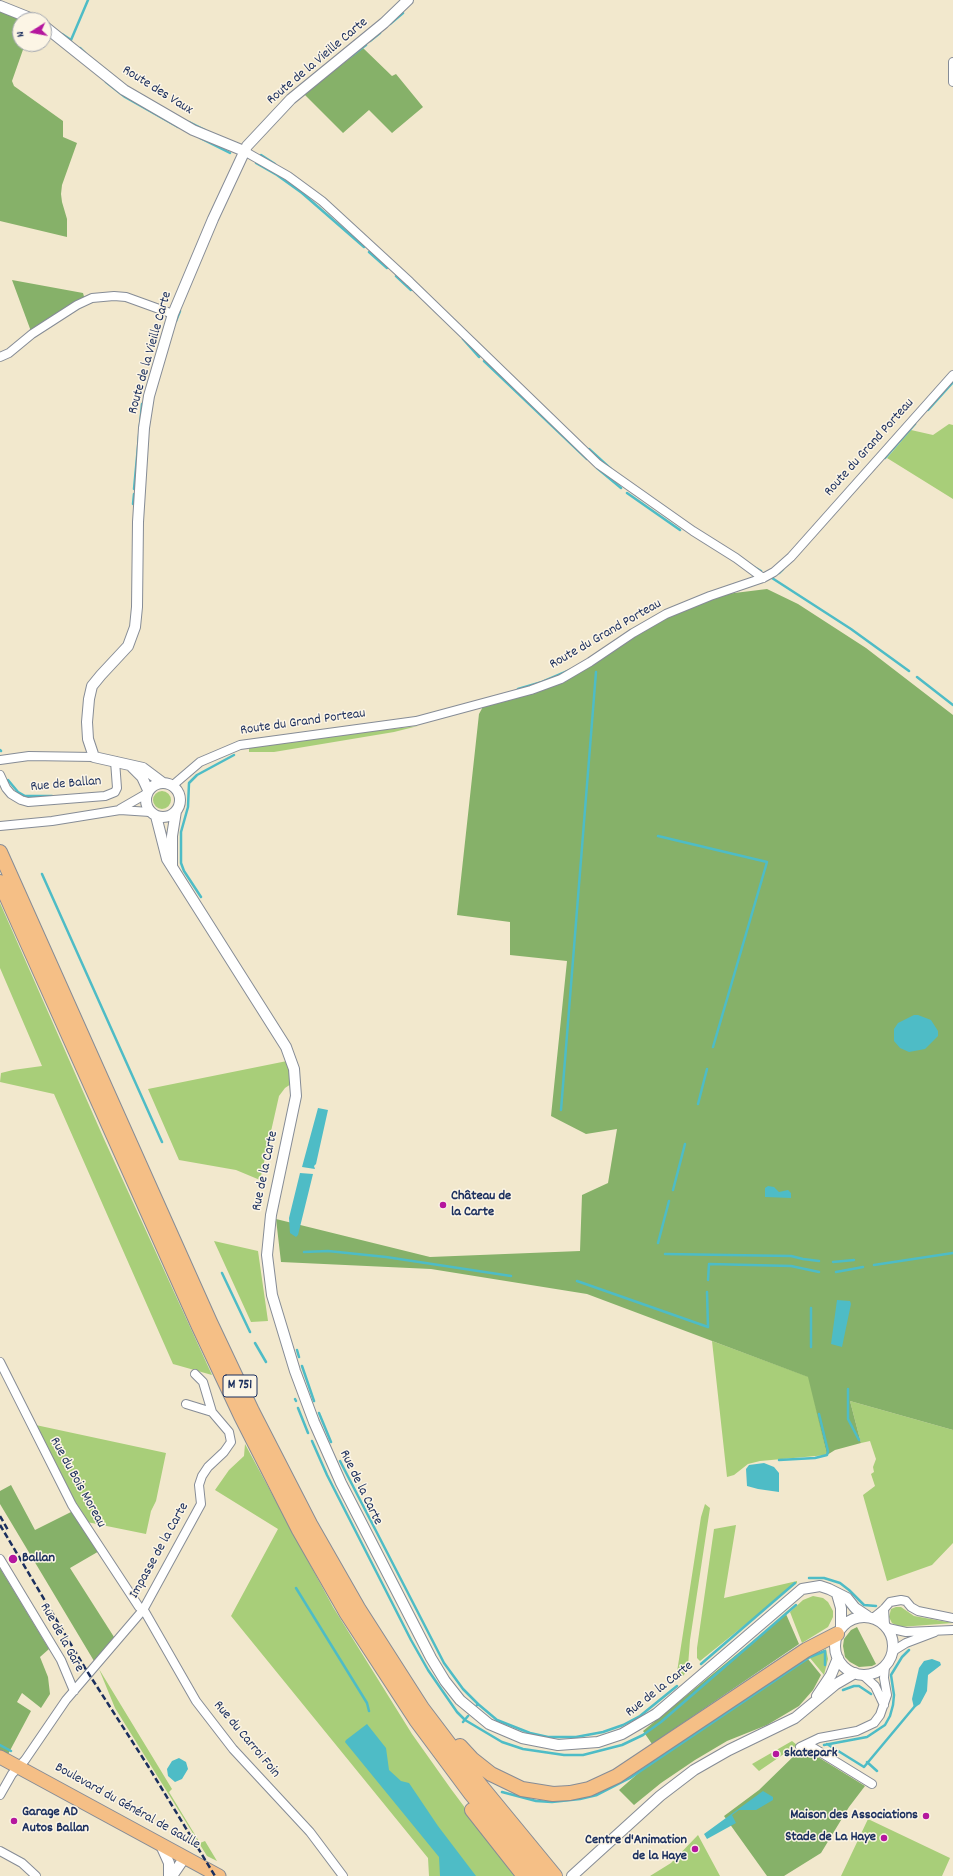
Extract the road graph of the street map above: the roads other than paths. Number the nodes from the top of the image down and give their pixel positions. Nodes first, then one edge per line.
1 (408, 0) edge
2 (0, 6) edge
3 (15, 12) edge
4 (52, 32) edge
5 (953, 62) edge
6 (953, 82) edge
7 (244, 151) junction
8 (173, 314) junction
9 (0, 357) edge
10 (953, 375) edge
11 (763, 578) junction
12 (94, 757) junction
13 (0, 760) edge
14 (115, 761) junction
15 (132, 767) junction
16 (0, 775) edge
17 (168, 784) junction
18 (147, 792) junction
19 (120, 810) junction
20 (176, 811) junction
21 (153, 814) junction
22 (0, 826) edge
23 (0, 852) edge
24 (172, 867) junction
25 (0, 882) edge
26 (0, 1362) edge
27 (193, 1377) dead end
28 (186, 1404) dead end
29 (212, 1412) junction
30 (0, 1559) edge
31 (837, 1594) junction
32 (143, 1610) junction
33 (884, 1610) junction
34 (870, 1617) junction
35 (953, 1618) edge
36 (886, 1626) junction
37 (953, 1630) edge
38 (839, 1631) junction
39 (936, 1632) junction
40 (893, 1651) junction
41 (838, 1658) junction
42 (885, 1666) junction
43 (859, 1674) junction
44 (74, 1691) junction
45 (812, 1703) junction
46 (884, 1705) junction
47 (422, 1708) junction
48 (432, 1742) junction
49 (0, 1757) edge
50 (19, 1767) junction
51 (872, 1784) dead end
52 (0, 1795) edge
53 (160, 1843) junction
54 (0, 1851) edge
55 (185, 1857) junction
56 (36, 1876) edge
57 (170, 1876) edge
58 (219, 1876) edge
59 (343, 1876) edge
60 (524, 1876) edge
61 (539, 1876) edge
62 (556, 1876) edge
63 (572, 1876) edge

1 - 7 street, Route de la Vieille Carte
2 - 3 street
4 - 7 street, Route des Vaux
5 - 6 street
7 - 8 street, Route de la Vieille Carte
7 - 11 street
8 - 9 street
8 - 12 street, Route de la Vieille Carte
10 - 11 street, Route du Grand Porteau
11 - 17 street, Route du Grand Porteau
12 - 13 street, Rue de Ballan
12 - 14 street
14 - 15 street
14 - 16 street, Rue de Ballan
15 - 17 street
15 - 18 street
17 - 18 street
17 - 20 street
18 - 19 street
18 - 21 street
19 - 21 street
19 - 22 street
20 - 21 street
20 - 24 street
21 - 24 street, Rue de la Carte
23 - 47 highway, M 751
24 - 31 street, Rue de la Carte
25 - 48 highway, M 751
26 - 32 street, Rue du Bois Moreau
27 - 29 street, Impasse de la Carte
28 - 29 street
29 - 32 street, Impasse de la Carte
30 - 44 street, Rue de la Gare
31 - 34 street, Rue de la Carte
31 - 38 street
32 - 44 street, Impasse de la Carte
32 - 59 street, Rue du Carroi Foin
33 - 34 street
33 - 35 street
33 - 36 street
34 - 36 street
34 - 38 street
36 - 39 street
36 - 40 street
37 - 39 street
38 - 41 street
38 - 47 highway
39 - 40 street
40 - 42 street
41 - 43 street
41 - 45 street
42 - 43 street
42 - 46 street
43 - 45 street
43 - 46 street
44 - 50 street, Rue de la Gare
45 - 63 street
46 - 51 street
47 - 62 highway, M 751
48 - 60 highway
48 - 61 highway, M 751
49 - 50 main road, Boulevard du Général de Gaulle
50 - 52 street, Rue de la Gare
50 - 53 main road, Boulevard du Général de Gaulle
53 - 55 main road, Boulevard du Général de Gaulle
53 - 57 street
54 - 56 street
55 - 57 street
55 - 58 main road, Boulevard du Général de Gaulle

